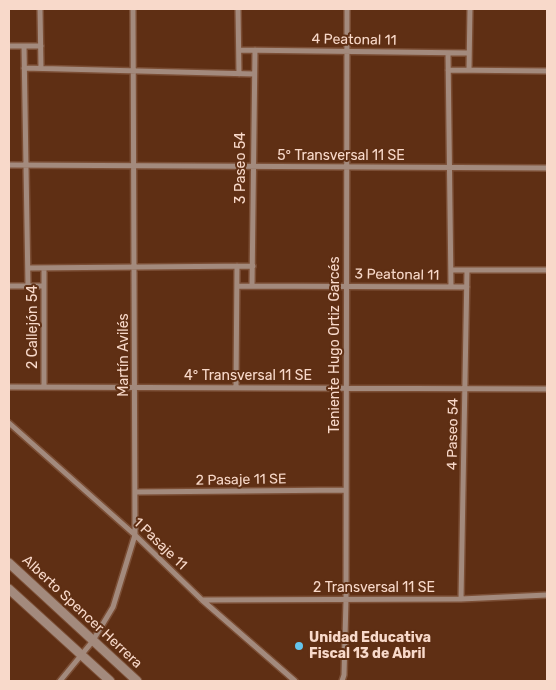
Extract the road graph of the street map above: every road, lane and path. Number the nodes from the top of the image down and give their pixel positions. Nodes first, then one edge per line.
1 (40, 9) edge
2 (133, 9) edge
3 (238, 9) edge
4 (347, 9) edge
5 (470, 9) edge
6 (9, 46) edge
7 (24, 46) junction
8 (41, 46) junction
9 (239, 50) junction
10 (255, 50) junction
11 (347, 50) junction
12 (448, 52) junction
13 (469, 53) junction
14 (24, 68) junction
15 (41, 68) junction
16 (448, 70) junction
17 (469, 70) junction
18 (134, 71) junction
19 (547, 71) edge
20 (239, 74) junction
21 (254, 74) junction
22 (9, 165) edge
23 (26, 165) junction
24 (134, 166) junction
25 (346, 166) junction
26 (252, 168) junction
27 (448, 168) junction
28 (547, 168) edge
29 (237, 266) junction
30 (253, 266) junction
31 (135, 267) junction
32 (28, 268) junction
33 (44, 268) junction
34 (451, 270) junction
35 (467, 270) junction
36 (547, 270) edge
37 (9, 286) edge
38 (28, 286) junction
39 (44, 286) junction
40 (237, 286) junction
41 (252, 286) junction
42 (346, 286) junction
43 (468, 286) junction
44 (451, 287) junction
45 (9, 387) edge
46 (44, 387) junction
47 (135, 387) junction
48 (236, 388) junction
49 (346, 388) junction
50 (466, 388) junction
51 (547, 389) edge
52 (9, 423) edge
53 (346, 490) junction
54 (136, 492) junction
55 (135, 535) junction
56 (9, 563) edge
57 (9, 589) edge
58 (547, 595) edge
59 (461, 599) junction
60 (202, 600) junction
61 (346, 600) junction
62 (92, 642) junction
63 (81, 656) junction
64 (60, 681) edge
65 (110, 681) edge
66 (137, 681) edge
67 (295, 681) edge
68 (342, 681) edge

1 - 8 street
2 - 18 street, Martín Avilés
3 - 9 street
4 - 11 street, Teniente Hugo Ortiz Garcés
5 - 13 street
6 - 7 street
7 - 8 street
7 - 14 street, 2 Callejón 54
8 - 15 street
9 - 10 street, 4 Peatonal 11
9 - 20 street
10 - 11 street, 4 Peatonal 11
10 - 21 street, 3 Paseo 54
11 - 12 street, 4 Peatonal 11
11 - 25 street, Teniente Hugo Ortiz Garcés
12 - 13 street, 4 Peatonal 11
12 - 16 street
13 - 17 street
14 - 15 street
14 - 23 street, 2 Callejón 54
15 - 18 street
16 - 17 street
16 - 27 street
17 - 19 street
18 - 20 street
18 - 24 street, Martín Avilés
20 - 21 street
21 - 26 street, 3 Paseo 54
22 - 23 street, 5° Transversal 11 SE
23 - 24 street, 5° Transversal 11 SE
23 - 32 street, 2 Callejón 54
24 - 26 street, 5° Transversal 11 SE
24 - 31 street, Martín Avilés
25 - 26 street, 5° Transversal 11 SE
25 - 27 street, 5° Transversal 11 SE
25 - 42 street, Teniente Hugo Ortiz Garcés
26 - 30 street, 3 Paseo 54
27 - 28 street, 5° Transversal 11 SE
27 - 34 street
29 - 30 street
29 - 31 street
29 - 40 street
30 - 41 street, 3 Paseo 54
31 - 33 street
31 - 47 street, Martín Avilés
32 - 33 street
32 - 38 street, 2 Callejón 54
33 - 39 street, 2 Callejón 54
34 - 35 street, 3 Peatonal 11
34 - 44 street
35 - 36 street, 3 Peatonal 11
35 - 43 street, 4 Paseo 54
37 - 38 street
38 - 39 street
39 - 46 street, 2 Callejón 54
40 - 41 street, 3 Peatonal 11
40 - 48 street
41 - 42 street, 3 Peatonal 11
42 - 44 street, 3 Peatonal 11
42 - 49 street, Teniente Hugo Ortiz Garcés
43 - 44 street, 3 Peatonal 11
43 - 50 street, 4 Paseo 54
45 - 46 street, 4° Transversal 11 SE
46 - 47 street, 4° Transversal 11 SE
47 - 48 street, 4° Transversal 11 SE
47 - 54 street, Martín Avilés
48 - 49 street, 4° Transversal 11 SE
49 - 50 street, 4° Transversal 11 SE
49 - 53 street, Teniente Hugo Ortiz Garcés
50 - 51 street, 4° Transversal 11 SE
50 - 59 street, 4 Paseo 54
52 - 55 street, 1 Pasaje 11
53 - 54 street, 2 Pasaje 11 SE
53 - 61 street, Teniente Hugo Ortiz Garcés
54 - 55 street, Martín Avilés
55 - 60 street, 1 Pasaje 11
55 - 62 street, Martín Avilés
56 - 62 street, Alberto Spencer Herrera
57 - 63 street
58 - 59 street, 2 Transversal 11 SE
59 - 61 street, 2 Transversal 11 SE
60 - 61 street, 2 Transversal 11 SE
60 - 67 street, 1 Pasaje 11
61 - 68 street, Teniente Hugo Ortiz Garcés
62 - 63 street, Martín Avilés
62 - 66 street, Alberto Spencer Herrera
63 - 64 street, Martín Avilés
63 - 65 street

